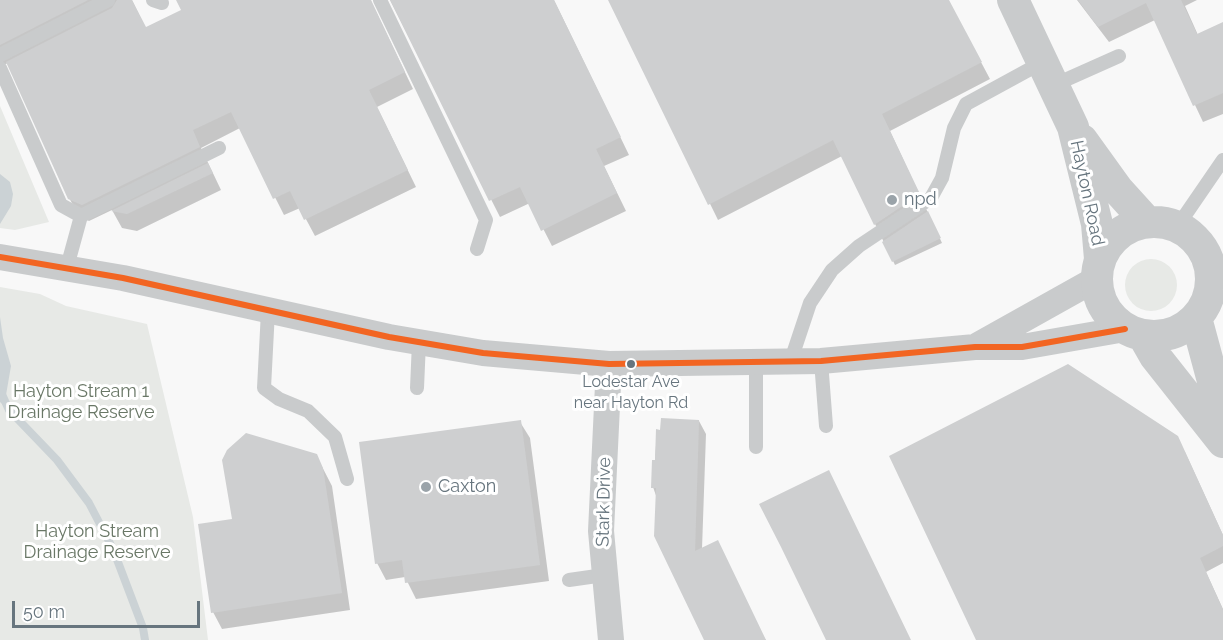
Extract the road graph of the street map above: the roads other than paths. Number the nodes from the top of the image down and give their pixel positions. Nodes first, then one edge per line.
1 (108, 0) edge
2 (380, 0) edge
3 (1013, 0) edge
4 (0, 55) edge
5 (1119, 56) dead end
6 (0, 69) edge
7 (1048, 74) junction
8 (1073, 127) junction
9 (219, 148) dead end
10 (1223, 160) edge
11 (81, 216) junction
12 (1147, 222) junction
13 (1200, 240) edge
14 (477, 249) dead end
15 (6, 258) edge
16 (67, 267) junction
17 (1098, 269) junction
18 (1208, 307) edge
19 (268, 311) junction
20 (1134, 332) junction
21 (419, 342) junction
22 (975, 347) junction
23 (791, 360) junction
24 (756, 361) junction
25 (821, 361) junction
26 (609, 364) junction
27 (417, 388) dead end
28 (1223, 418) edge
29 (826, 426) dead end
30 (1223, 442) edge
31 (756, 447) dead end
32 (347, 479) dead end
33 (604, 575) junction
34 (568, 580) dead end
35 (610, 640) edge

1 - 4 lane
2 - 14 lane
3 - 7 street, Hayton Road
5 - 7 lane
6 - 11 lane
7 - 8 street, Hayton Road
7 - 23 lane
8 - 12 street, Hayton Road
8 - 17 street, Hayton Road
9 - 11 lane
10 - 13 lane
11 - 16 lane
12 - 13 street
12 - 17 street
13 - 18 street
15 - 16 street
16 - 19 street
17 - 20 street
17 - 22 street
18 - 20 street
18 - 28 street
19 - 21 street
19 - 32 lane
20 - 22 street
20 - 30 street
21 - 26 street
21 - 27 lane
22 - 25 street
23 - 24 street
23 - 25 street
24 - 26 street
24 - 31 lane
25 - 29 lane
26 - 33 street, Stark Drive
33 - 34 lane
33 - 35 street, Stark Drive

